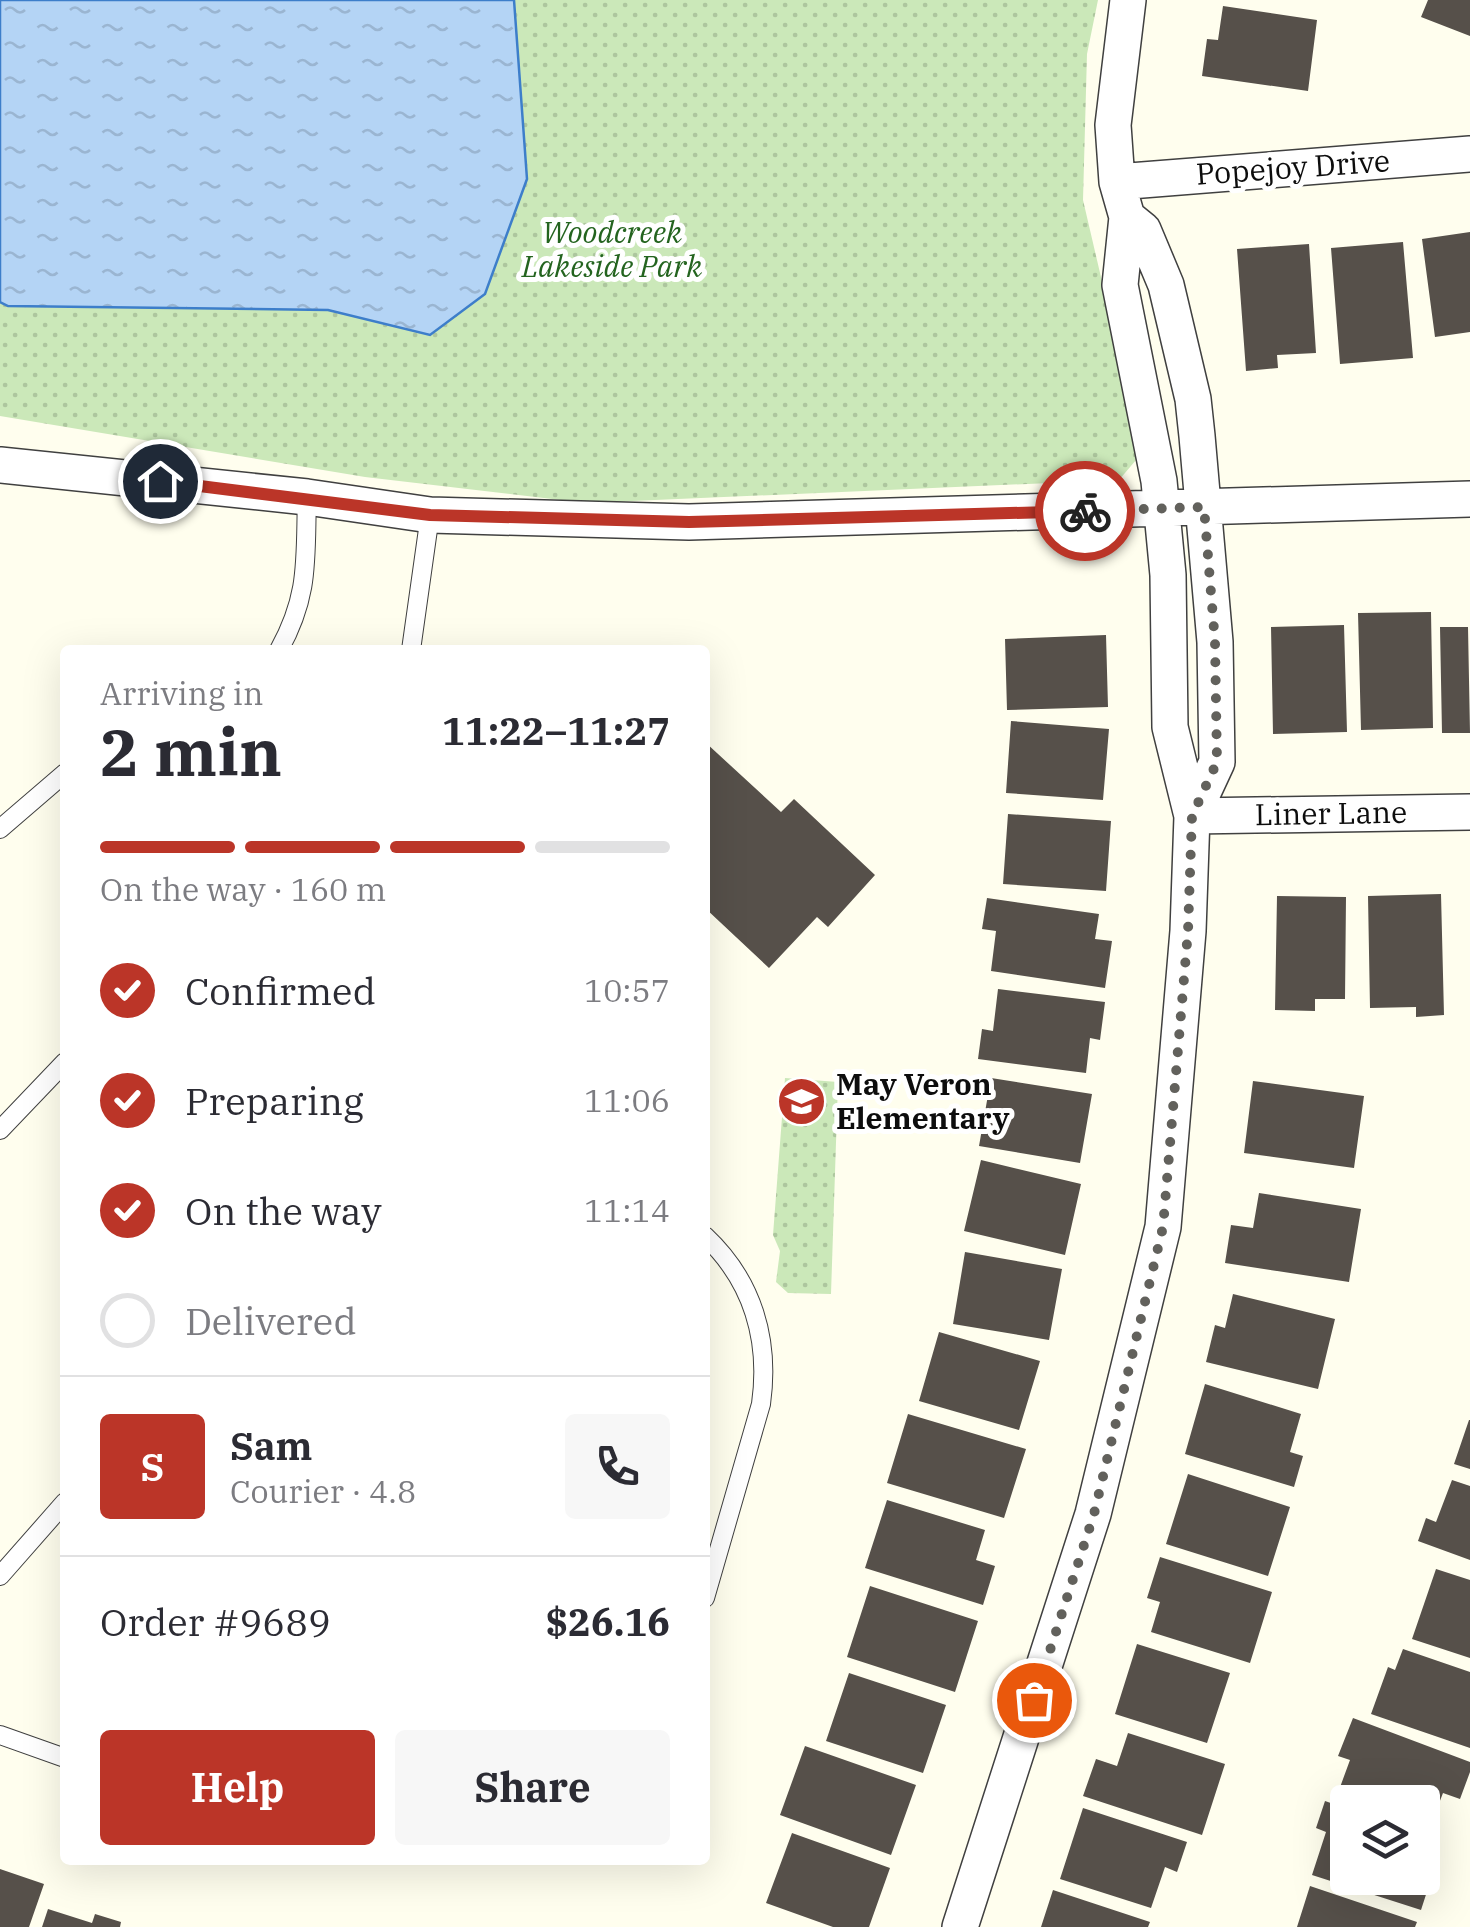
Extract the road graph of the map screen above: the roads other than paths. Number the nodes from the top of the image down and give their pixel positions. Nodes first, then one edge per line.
1 (1128, 0) edge
2 (1470, 154) edge
3 (1117, 182) junction
4 (1126, 218) junction
5 (0, 466) edge
6 (308, 498) junction
7 (1470, 499) edge
8 (1204, 507) junction
9 (1161, 508) junction
10 (430, 515) junction
11 (282, 645) edge
12 (413, 645) edge
13 (60, 777) edge
14 (1470, 812) edge
15 (1192, 816) junction
16 (0, 829) edge
17 (60, 1067) edge
18 (0, 1130) edge
19 (710, 1241) edge
20 (60, 1508) edge
21 (0, 1576) edge
22 (710, 1581) edge
23 (0, 1736) edge
24 (60, 1756) edge
25 (960, 1927) edge

1 - 3 street
2 - 3 street, Popejoy Drive
3 - 4 street
4 - 8 street
4 - 9 street
5 - 6 street
6 - 10 street
6 - 11 lane
7 - 8 street
8 - 9 street
8 - 15 street
9 - 10 street
9 - 15 street
10 - 12 lane
13 - 16 lane
14 - 15 street, Liner Lane
15 - 25 street
17 - 18 lane
19 - 22 lane
20 - 21 lane
23 - 24 lane

